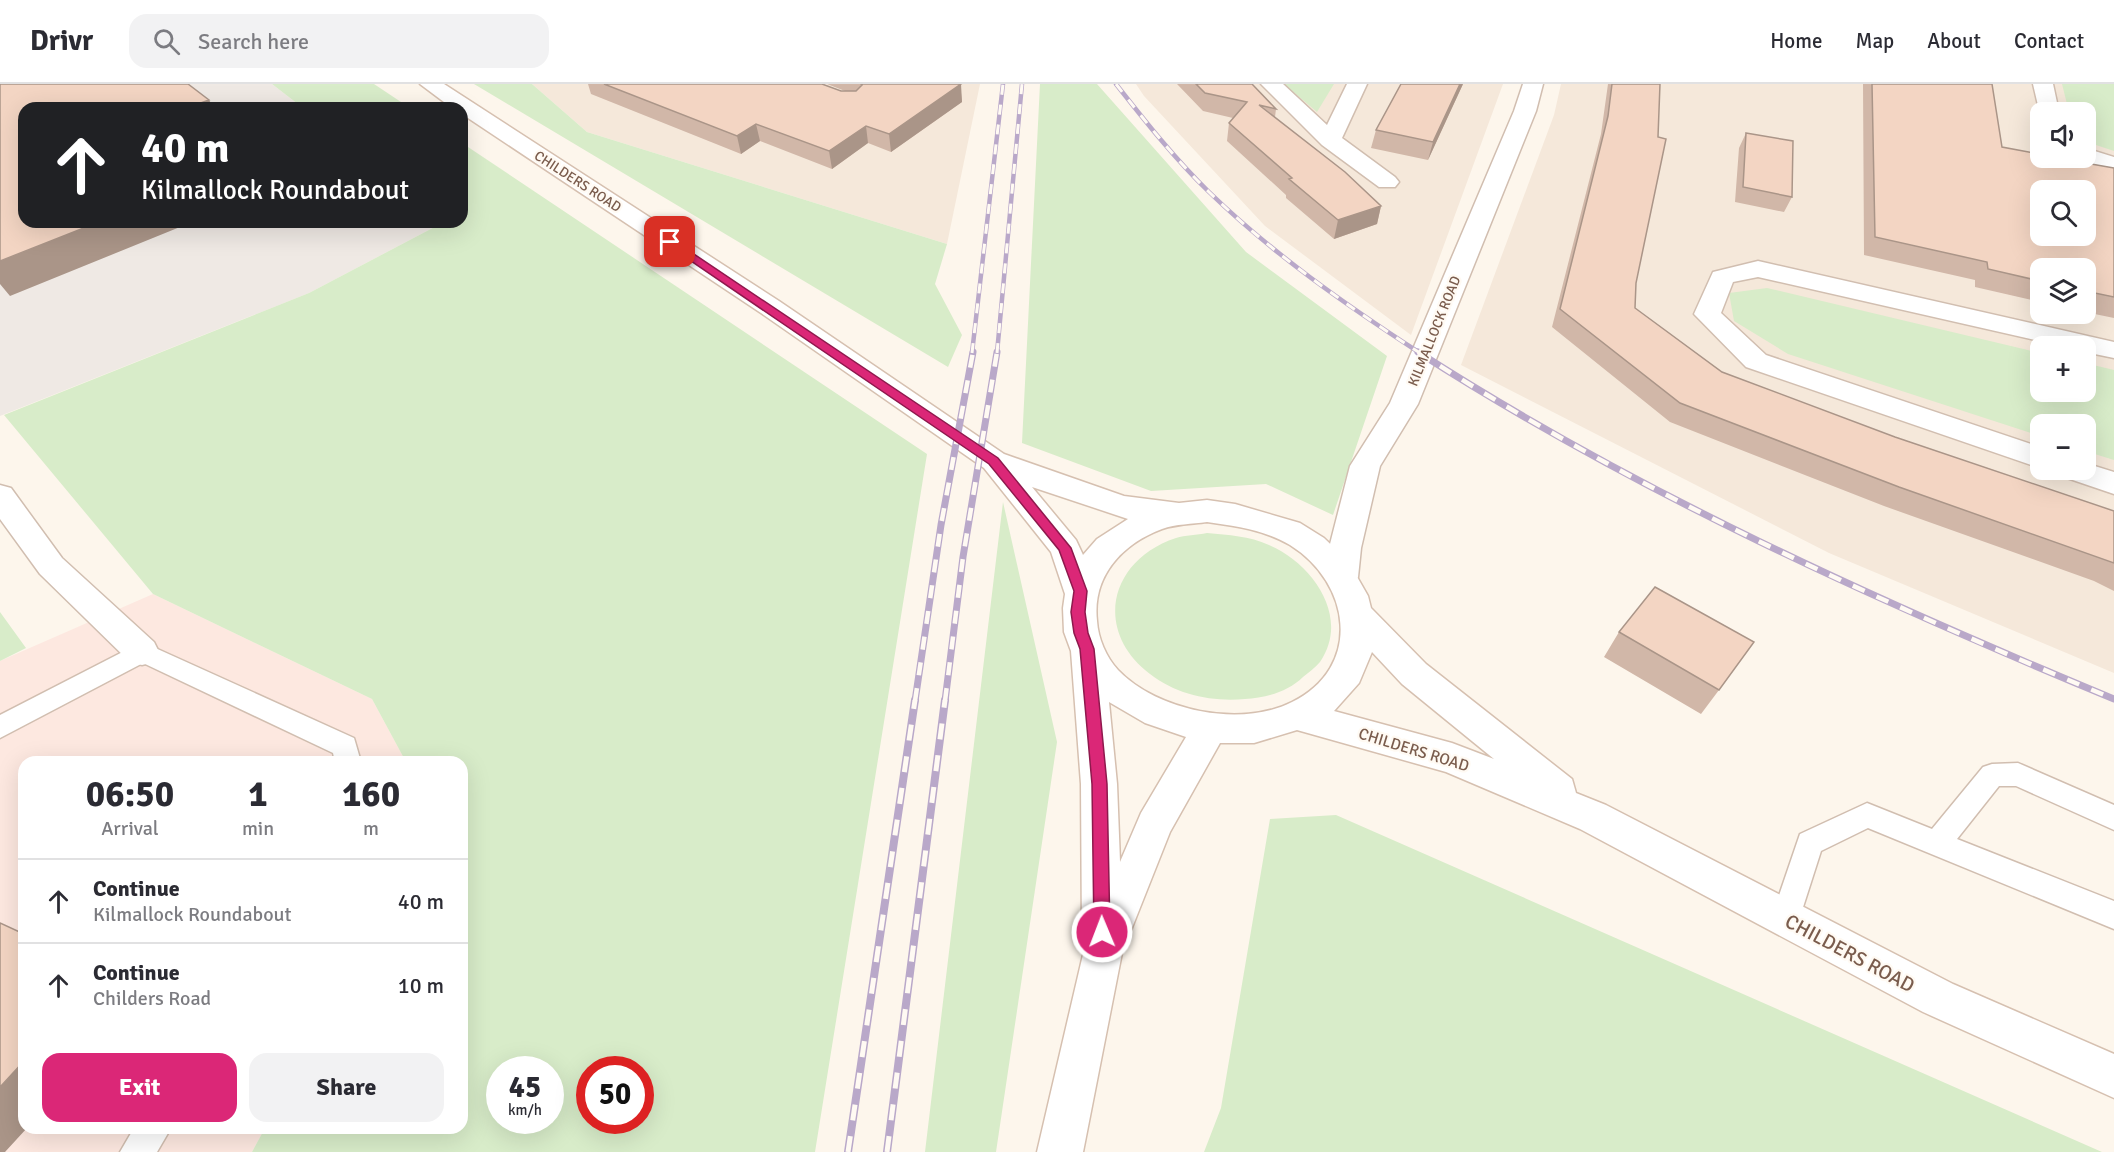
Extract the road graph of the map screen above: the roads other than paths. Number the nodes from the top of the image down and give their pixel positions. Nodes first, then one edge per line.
1 (430, 84) edge
2 (1271, 84) edge
3 (1357, 84) edge
4 (2043, 84) edge
5 (1529, 98) edge
6 (457, 102) edge
7 (2047, 102) edge
8 (468, 109) edge
9 (1330, 140) junction
10 (2096, 158) edge
11 (2114, 164) edge
12 (1387, 182) dead end
13 (2114, 350) edge
14 (2030, 455) edge
15 (994, 461) junction
16 (2096, 477) edge
17 (2114, 483) edge
18 (0, 496) edge
19 (1179, 514) junction
20 (1342, 577) junction
21 (1080, 591) junction
22 (1359, 617) junction
23 (1087, 649) junction
24 (142, 652) junction
25 (1298, 716) junction
26 (0, 727) edge
27 (1210, 728) junction
28 (347, 756) edge
29 (1593, 817) junction
30 (2114, 818) edge
31 (1938, 842) junction
32 (2114, 915) edge
33 (1786, 919) junction
34 (1102, 953) junction
35 (2114, 1076) edge
36 (150, 1134) edge
37 (136, 1152) edge
38 (1060, 1152) edge

1 - 6 main road, CHILDERS ROAD
2 - 9 main road
3 - 9 main road
4 - 7 main road
5 - 20 main road, KILMALLOCK ROAD
8 - 15 main road, CHILDERS ROAD
9 - 12 main road
10 - 11 main road
13 - 14 main road
15 - 19 main road, CHILDERS ROAD
15 - 21 main road, CHILDERS ROAD
16 - 17 main road
18 - 24 main road
19 - 20 main road
19 - 21 main road
20 - 22 main road
21 - 23 main road
22 - 25 main road
22 - 29 main road, CHILDERS ROAD
23 - 27 main road
23 - 34 main road
24 - 26 lane
24 - 28 lane
25 - 27 main road
25 - 29 main road, CHILDERS ROAD
27 - 34 main road
29 - 33 main road, CHILDERS ROAD
30 - 31 lane
31 - 32 lane
31 - 33 lane
33 - 35 main road, CHILDERS ROAD
34 - 38 main road
36 - 37 lane

